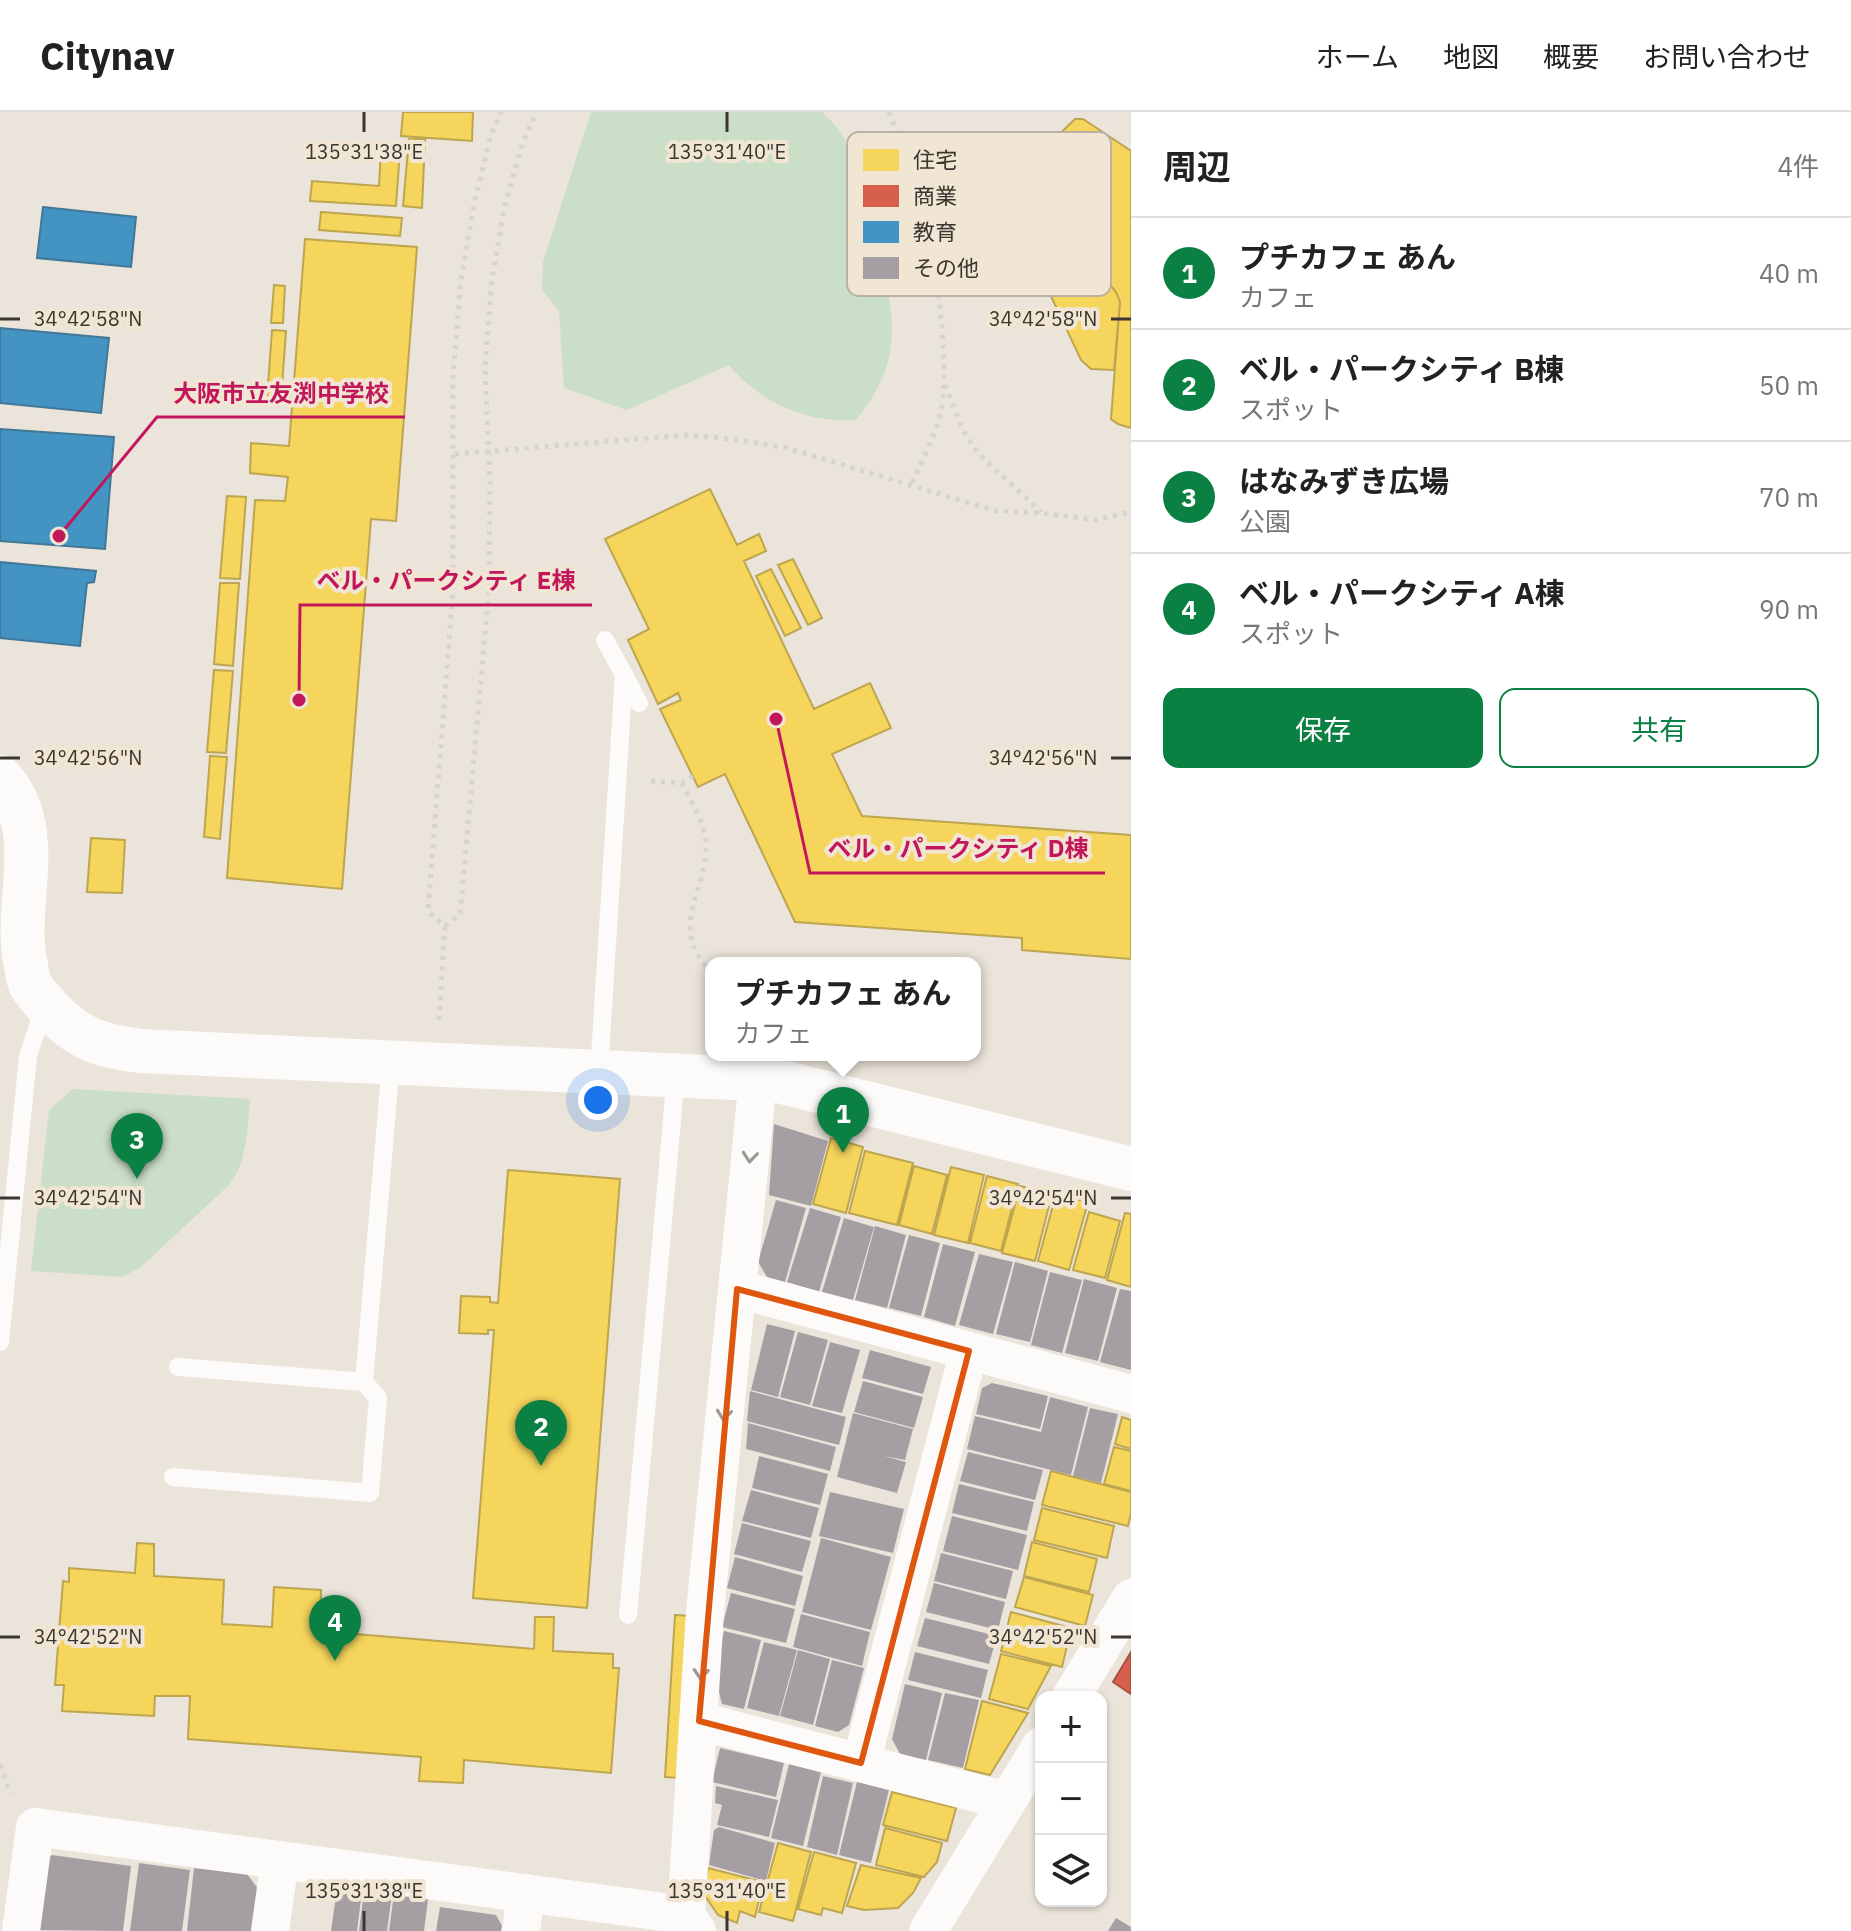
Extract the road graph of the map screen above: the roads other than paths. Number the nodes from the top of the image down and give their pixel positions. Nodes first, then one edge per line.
1 (605, 640) dead end
2 (624, 674) junction
3 (639, 703) dead end
4 (0, 777) edge
5 (46, 1004) junction
6 (391, 1062) junction
7 (599, 1072) junction
8 (676, 1075) junction
9 (758, 1079) junction
10 (1131, 1169) edge
11 (737, 1289) junction
12 (0, 1342) edge
13 (969, 1351) junction
14 (178, 1367) dead end
15 (364, 1382) junction
16 (1131, 1394) edge
17 (173, 1477) dead end
18 (1131, 1598) edge
19 (628, 1615) dead end
20 (1075, 1691) edge
21 (699, 1721) junction
22 (1035, 1756) edge
23 (861, 1763) junction
24 (1007, 1801) junction
25 (280, 1860) junction
26 (526, 1893) junction
27 (692, 1923) edge
28 (21, 1931) edge
29 (270, 1931) edge
30 (521, 1931) edge
31 (928, 1931) edge

1 - 2 lane
2 - 3 lane
2 - 7 lane
4 - 5 street
5 - 6 street
5 - 12 lane
6 - 7 street
6 - 15 lane
7 - 8 street
8 - 9 street
8 - 19 lane
9 - 10 street
9 -> 11 street
11 - 13 street
11 -> 21 street
13 - 16 street
13 - 23 street
14 - 15 lane
15 - 17 lane
18 - 20 street
21 - 23 street
21 - 27 street
22 - 24 street
23 - 24 street
24 - 31 street
25 - 26 street
25 - 28 street
25 - 29 street
26 - 27 street
26 - 30 street

